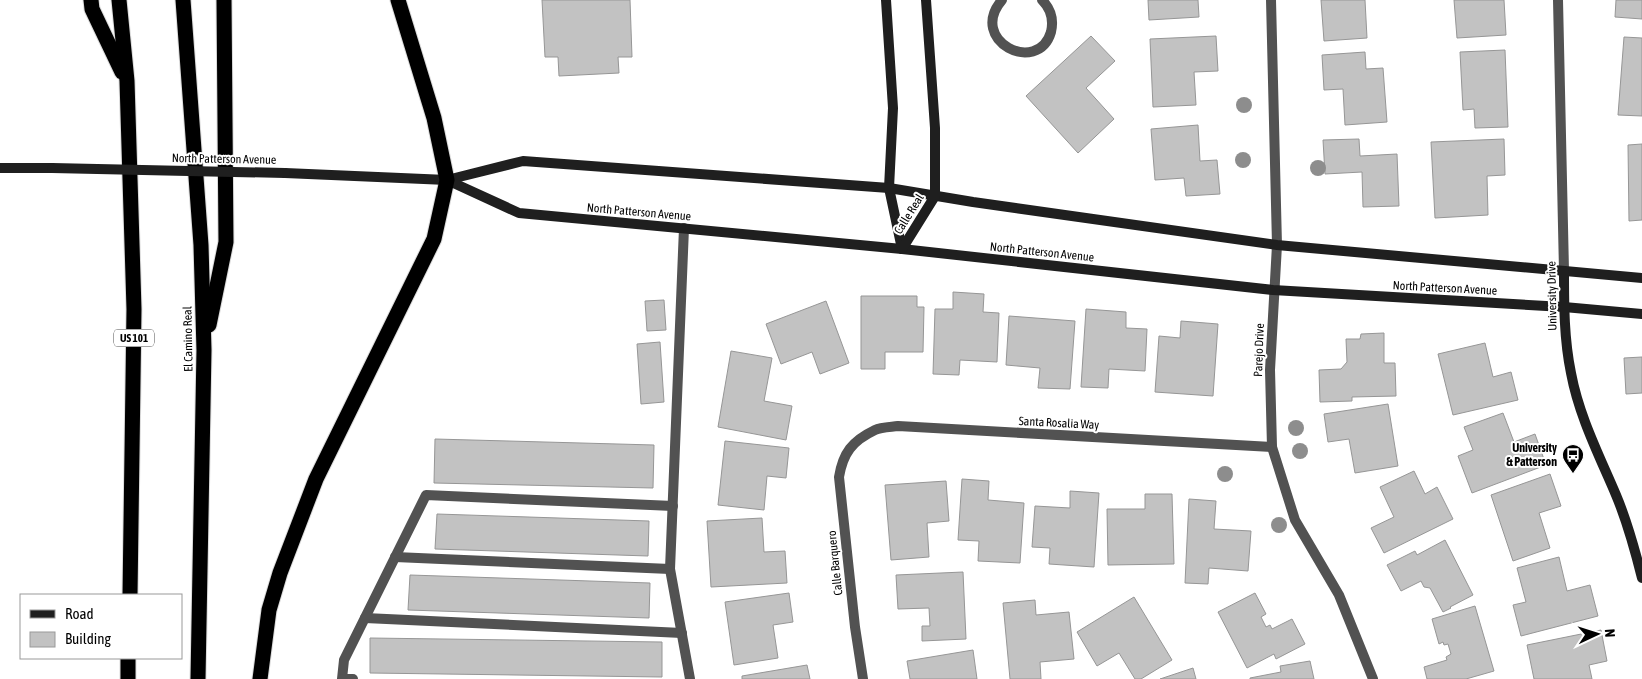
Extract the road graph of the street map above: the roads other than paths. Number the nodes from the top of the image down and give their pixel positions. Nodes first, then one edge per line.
1 (91, 0) edge
2 (120, 0) edge
3 (184, 0) edge
4 (224, 0) edge
5 (398, 0) edge
6 (886, 0) edge
7 (926, 0) edge
8 (1002, 0) edge
9 (1042, 0) edge
10 (1270, 0) edge
11 (1558, 0) edge
12 (127, 82) junction
13 (0, 168) edge
14 (447, 180) junction
15 (888, 188) junction
16 (934, 196) junction
17 (684, 228) junction
18 (1277, 246) junction
19 (902, 249) junction
20 (1564, 271) junction
21 (1642, 278) edge
22 (1273, 290) junction
23 (1564, 307) junction
24 (1642, 314) edge
25 (204, 350) junction
26 (850, 446) joint
27 (1272, 447) junction
28 (672, 506) junction
29 (395, 557) junction
30 (1640, 564) edge
31 (670, 569) junction
32 (1642, 578) edge
33 (130, 594) edge
34 (365, 618) junction
35 (682, 633) junction
36 (128, 659) edge
37 (128, 679) edge
38 (198, 679) edge
39 (260, 679) edge
40 (342, 679) edge
41 (353, 679) edge
42 (690, 679) edge
43 (863, 679) edge
44 (1373, 679) edge

1 - 12 highway
2 - 12 highway, US 101
3 - 25 highway, El Camino Real
4 - 25 highway
5 - 14 highway
6 - 15 main road, Calle Real
7 - 16 main road, Calle Real
8 - 9 street
10 - 18 street, Parejo Drive
11 - 20 street, University Drive
12 - 33 highway, US 101
13 - 14 main road, North Patterson Avenue, bridge
14 - 15 main road, North Patterson Avenue
14 - 17 main road, North Patterson Avenue
14 - 39 highway
15 - 16 main road, North Patterson Avenue
15 - 19 main road, Calle Real
16 - 18 main road, North Patterson Avenue
16 - 19 main road, Calle Real
17 - 19 main road, North Patterson Avenue
17 - 28 street
18 - 20 main road, North Patterson Avenue
18 - 22 street, Parejo Drive
19 - 22 main road, North Patterson Avenue
20 - 21 main road, North Patterson Avenue
20 - 23 main road, University Drive
22 - 23 main road, North Patterson Avenue
22 - 27 street, Parejo Drive
23 - 24 main road, North Patterson Avenue
23 - 30 main road, University Drive
25 - 38 highway, El Camino Real
26 - 27 street, Santa Rosalia Way
26 - 43 street, Calle Barquero
27 - 44 street, Parejo Drive
28 - 29 street
28 - 31 street
29 - 31 street
29 - 34 street
30 - 32 main road, University Drive
31 - 35 street
34 - 35 street
34 - 40 street
35 - 42 street
36 - 37 highway
40 - 41 street

